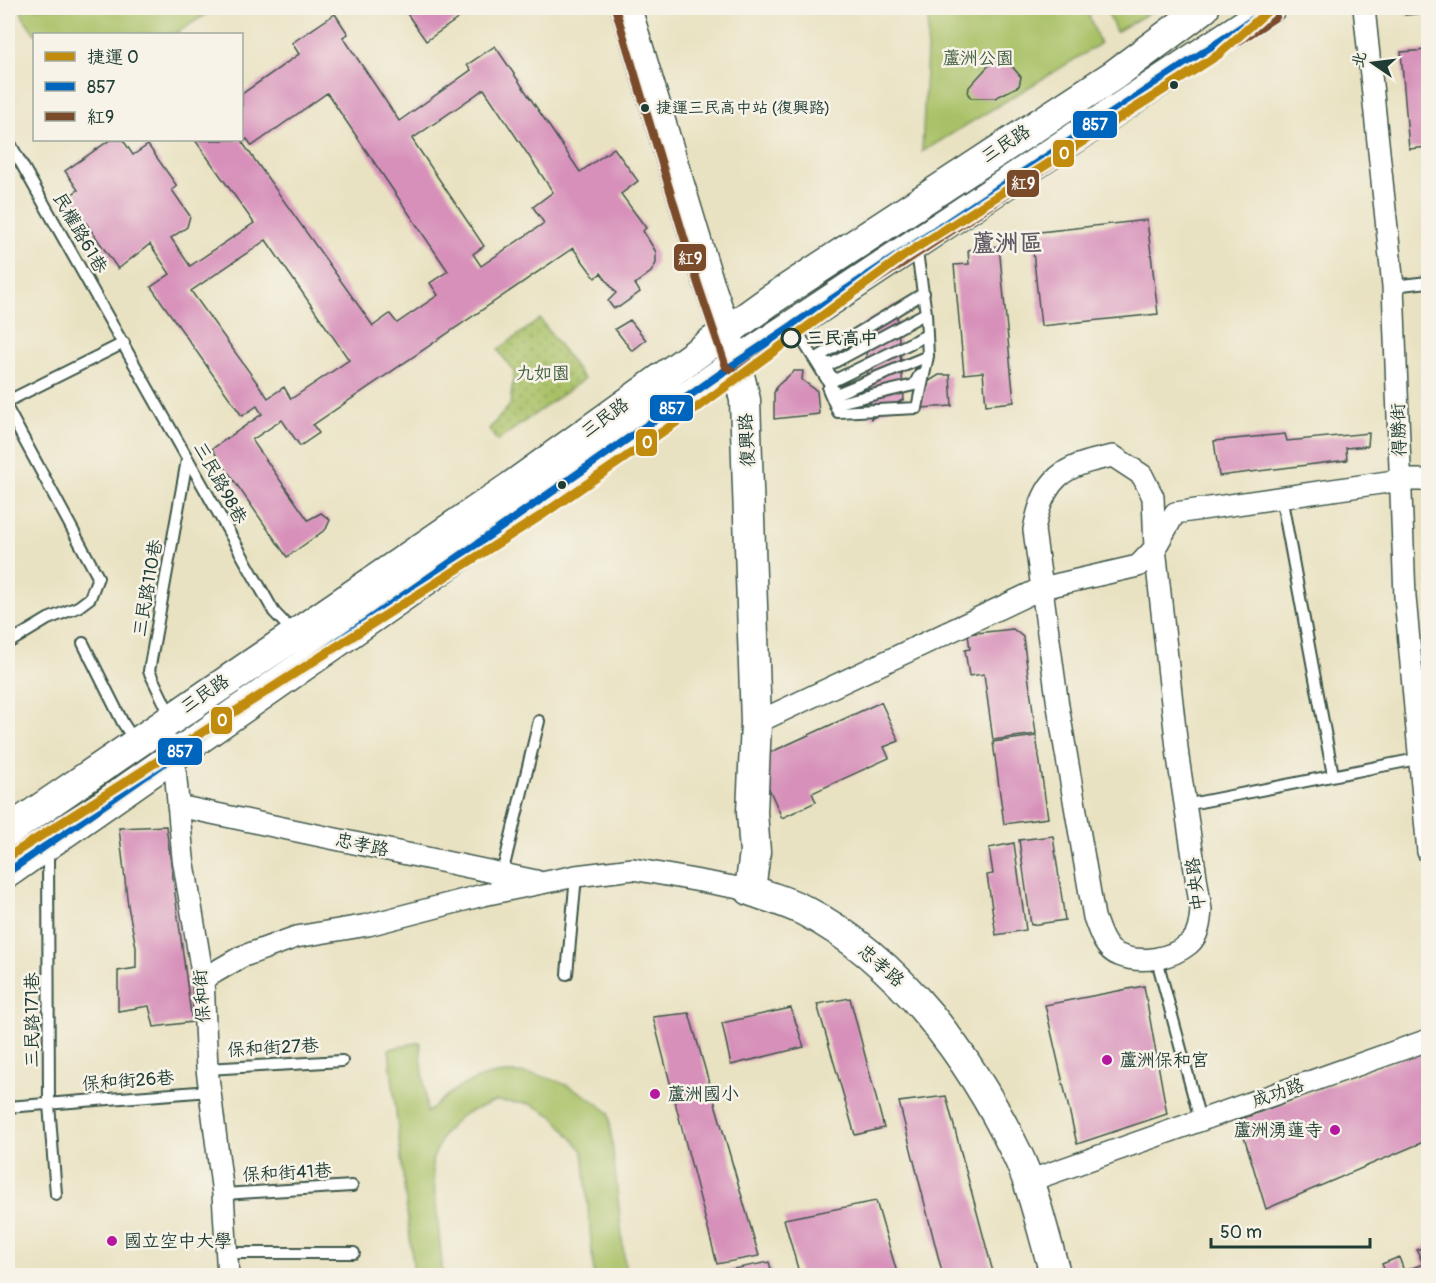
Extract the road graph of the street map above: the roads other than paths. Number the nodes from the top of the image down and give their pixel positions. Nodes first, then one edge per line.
1 (626, 8) edge
2 (1204, 8) edge
3 (1270, 8) edge
4 (1364, 8) edge
5 (8, 140) edge
6 (915, 242) junction
7 (1428, 282) edge
8 (1393, 286) junction
9 (924, 293) junction
10 (926, 313) junction
11 (793, 325) junction
12 (725, 332) junction
13 (927, 335) junction
14 (123, 343) junction
15 (928, 357) junction
16 (815, 359) junction
17 (736, 363) junction
18 (8, 401) edge
19 (8, 410) edge
20 (187, 460) junction
21 (1401, 480) junction
22 (1428, 480) edge
23 (1281, 496) junction
24 (1155, 548) junction
25 (1042, 588) junction
26 (296, 634) junction
27 (8, 643) edge
28 (83, 643) dead end
29 (171, 717) junction
30 (539, 721) dead end
31 (756, 723) junction
32 (136, 743) junction
33 (174, 757) junction
34 (1422, 758) junction
35 (1333, 775) junction
36 (1185, 805) junction
37 (178, 806) junction
38 (8, 831) edge
39 (48, 845) junction
40 (1428, 852) edge
41 (8, 872) edge
42 (502, 874) junction
43 (576, 876) junction
44 (545, 883) junction
45 (750, 890) junction
46 (1157, 960) junction
47 (567, 974) dead end
48 (203, 979) junction
49 (1428, 1040) edge
50 (342, 1061) dead end
51 (207, 1069) junction
52 (210, 1091) junction
53 (49, 1104) junction
54 (8, 1107) edge
55 (1200, 1120) junction
56 (1026, 1182) junction
57 (352, 1186) dead end
58 (57, 1194) dead end
59 (223, 1194) junction
60 (226, 1253) junction
61 (354, 1253) dead end
62 (228, 1275) edge
63 (1056, 1275) edge

1 - 12 main road, 復興路
2 - 12 main road, 三民路
3 - 6 main road, 三民路
4 - 8 street, 得勝街
5 - 14 lane, 民權路61巷
6 - 9 lane
6 - 11 main road, 三民路
7 - 8 lane
8 - 21 street, 得勝街
9 - 10 lane
9 - 16 lane
10 - 13 lane
10 - 16 lane
11 - 16 lane
11 - 17 main road, 三民路
12 - 17 main road, 復興路
12 - 26 main road, 三民路
13 - 15 lane
13 - 16 lane
14 - 18 lane
14 - 20 lane, 三民路98巷
15 - 16 lane
15 - 16 lane
15 - 16 lane
17 - 31 main road, 復興路
17 - 33 main road, 三民路
19 - 27 lane
20 - 26 lane, 三民路98巷
20 - 29 lane, 三民路110巷
21 - 22 street
21 - 23 street
21 - 34 street, 得勝街
23 - 24 street
23 - 35 lane
24 - 25 street
24 - 25 street, 中央路
24 - 36 street, 中央路
25 - 31 street
25 - 46 street, 中央路
26 - 29 main road, 三民路
28 - 32 lane
29 - 32 main road, 三民路
29 - 33 street, 保和街
30 - 42 lane
31 - 45 main road, 復興路
32 - 38 main road, 三民路
33 - 37 street, 保和街
33 - 39 main road, 三民路
34 - 35 lane
34 - 40 street, 得勝街
35 - 36 lane
36 - 46 street, 中央路
37 - 42 street, 忠孝路
37 - 48 street, 保和街
39 - 41 main road, 三民路
39 - 53 lane, 三民路171巷
42 - 44 street, 忠孝路
43 - 44 street, 忠孝路
43 - 45 street, 忠孝路
43 - 47 lane
44 - 48 street, 忠孝路
45 - 56 main road, 忠孝路
46 - 55 lane
48 - 51 street, 保和街
49 - 55 street, 成功路
50 - 51 lane, 保和街27巷
51 - 52 street, 保和街
52 - 53 lane, 保和街26巷
52 - 59 street, 保和街
53 - 54 lane, 保和街26巷
53 - 58 lane, 三民路171巷
55 - 56 street, 成功路
56 - 63 main road, 忠孝路
57 - 59 lane, 保和街41巷
59 - 60 street, 保和街
60 - 61 lane
60 - 62 street, 保和街

